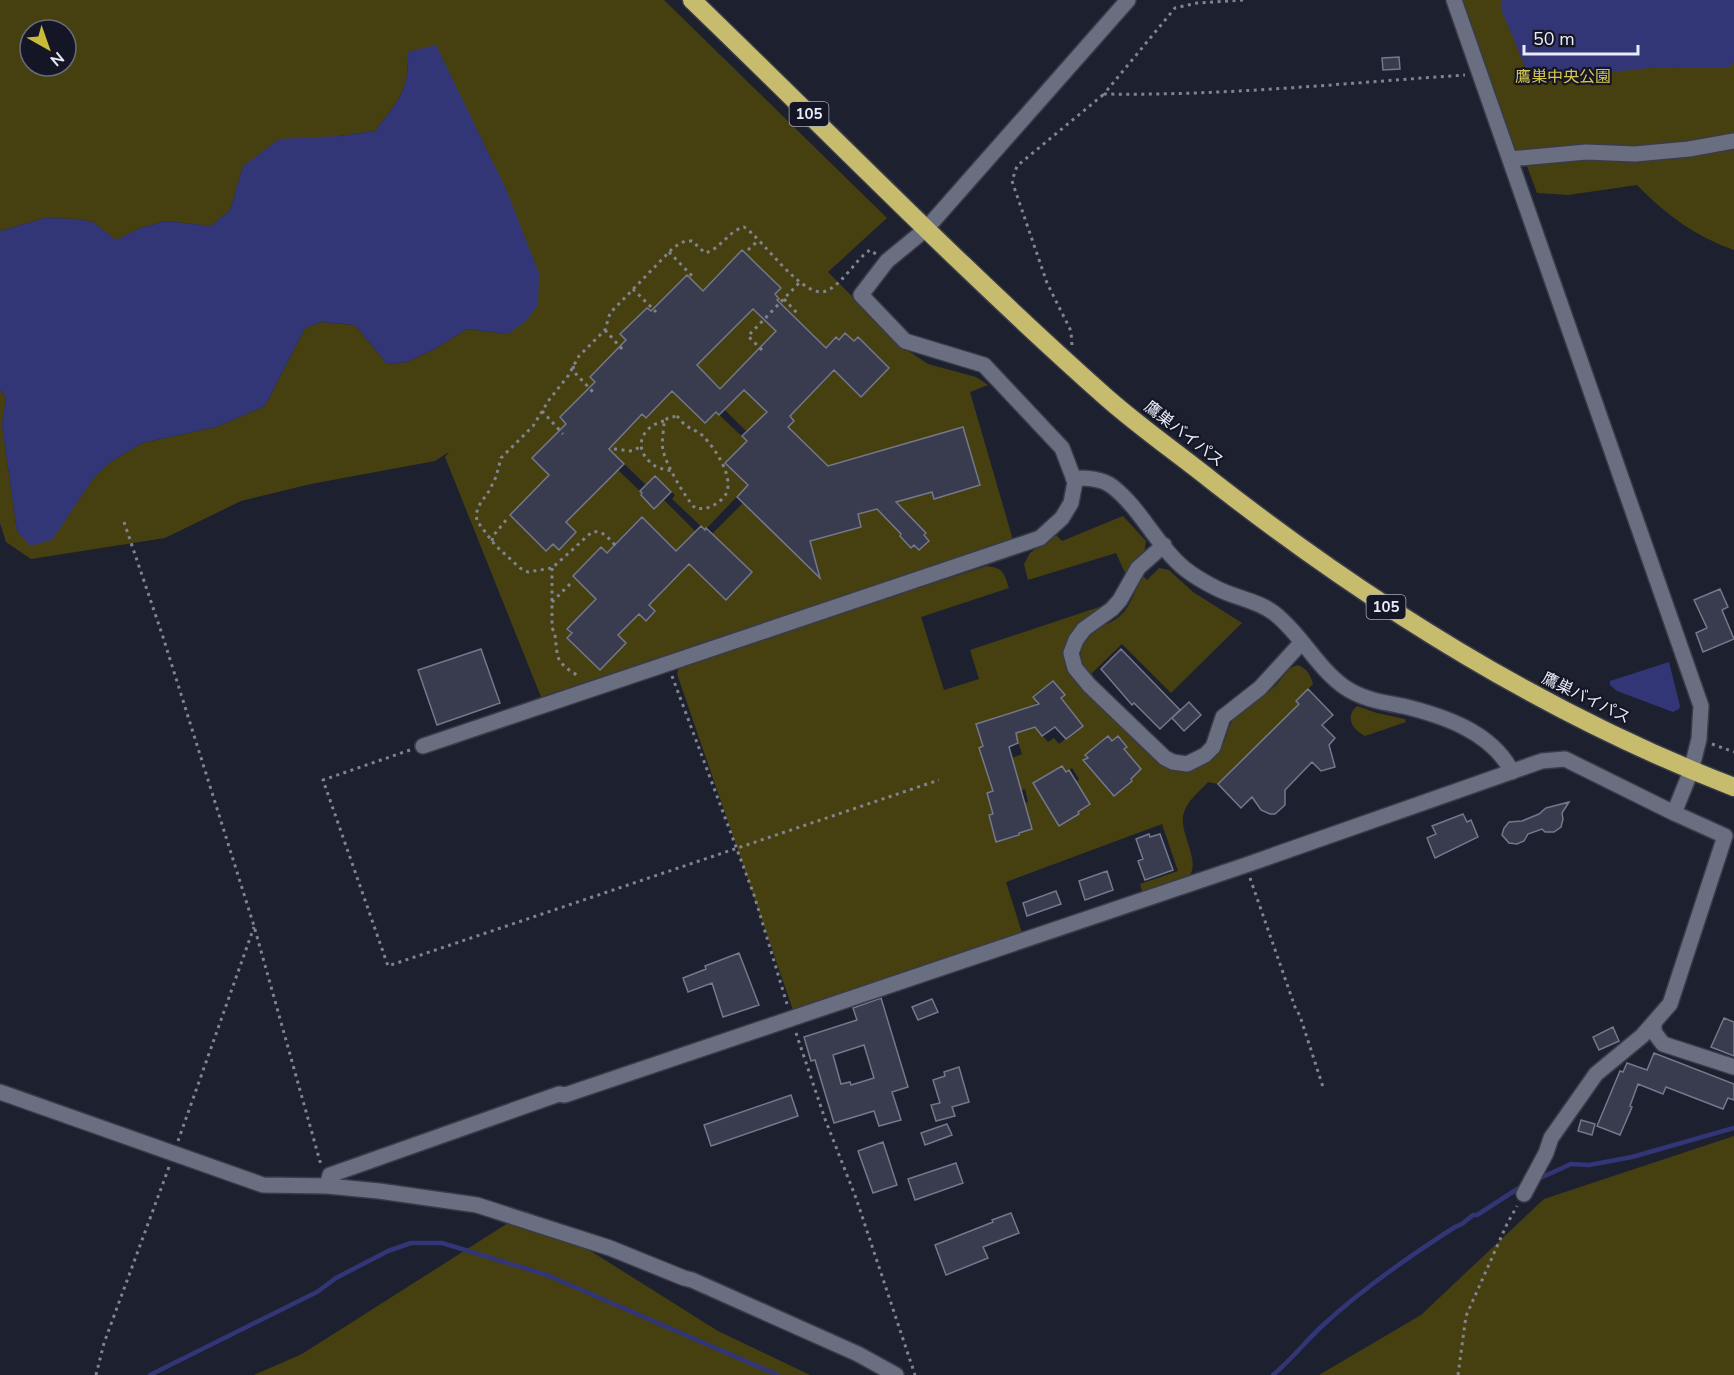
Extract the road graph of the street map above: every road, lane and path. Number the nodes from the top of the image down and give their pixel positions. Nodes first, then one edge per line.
1 (692, 0) edge
2 (1128, 0) edge
3 (1244, 0) edge
4 (1454, 0) edge
5 (1479, 74) junction
6 (1104, 94) junction
7 (1734, 141) edge
8 (1509, 159) junction
9 (926, 229) junction
10 (759, 240) junction
11 (748, 250) dead end
12 (669, 252) junction
13 (888, 261) junction
14 (693, 277) dead end
15 (800, 282) junction
16 (633, 289) junction
17 (784, 299) junction
18 (656, 312) dead end
19 (798, 314) dead end
20 (604, 330) junction
21 (622, 349) dead end
22 (762, 350) dead end
23 (573, 366) junction
24 (1074, 367) junction
25 (592, 392) dead end
26 (542, 411) junction
27 (664, 421) junction
28 (563, 434) dead end
29 (642, 446) junction
30 (614, 448) dead end
31 (672, 471) junction
32 (1073, 478) junction
33 (507, 519) dead end
34 (124, 522) dead end
35 (492, 541) junction
36 (615, 545) dead end
37 (1164, 545) junction
38 (552, 568) junction
39 (573, 581) dead end
40 (552, 602) junction
41 (1302, 642) junction
42 (667, 663) junction
43 (597, 687) junction
44 (1699, 739) junction
45 (423, 746) joint
46 (1734, 752) edge
47 (1691, 771) junction
48 (1512, 772) junction
49 (939, 780) dead end
50 (1734, 787) edge
51 (1674, 813) junction
52 (736, 848) junction
53 (1246, 865) junction
54 (254, 926) junction
55 (791, 1019) junction
56 (1654, 1023) junction
57 (1734, 1067) edge
58 (1323, 1087) dead end
59 (0, 1092) edge
60 (173, 1154) junction
61 (327, 1186) junction
62 (1524, 1194) joint
63 (96, 1375) edge
64 (896, 1375) edge
65 (915, 1375) edge
66 (1458, 1375) edge

1 - 9 highway, 鷹巣バイパス / 105
2 - 9 street
3 - 6 path
4 - 5 street
5 - 6 path
5 - 8 street
6 - 24 path
7 - 8 street
8 - 44 street
9 - 13 street
9 - 24 highway, 鷹巣バイパス / 105
10 - 11 path
10 - 12 path
10 - 15 path
12 - 14 path
12 - 16 path
13 - 15 path
13 - 32 street
15 - 17 path
16 - 18 path
16 - 20 path
17 - 19 path
17 - 22 path
20 - 21 path
20 - 23 path
23 - 25 path
23 - 26 path
24 - 47 highway, 鷹巣バイパス / 105
26 - 28 path
26 - 35 path
27 - 29 path
27 - 31 path
27 - 31 path
29 - 30 path
29 - 31 path
32 - 37 street
32 - 42 street
33 - 35 path
34 - 54 path
35 - 38 path
36 - 38 path
37 - 41 street
37 - 41 street
38 - 40 path
39 - 40 path
40 - 43 path
41 - 48 street
42 - 43 street
42 - 52 path
43 - 45 street
44 - 46 path
44 - 47 street
45 - 52 path
47 - 50 highway, 鷹巣バイパス / 105
47 - 51 street
48 - 51 street
48 - 53 street
49 - 52 path
51 - 56 street
52 - 55 path
53 - 55 street
53 - 58 path
54 - 60 path
54 - 61 path
55 - 61 street
55 - 65 path
56 - 57 street
56 - 62 street
59 - 60 street
60 - 61 street
60 - 63 path
61 - 64 street
62 - 66 path

